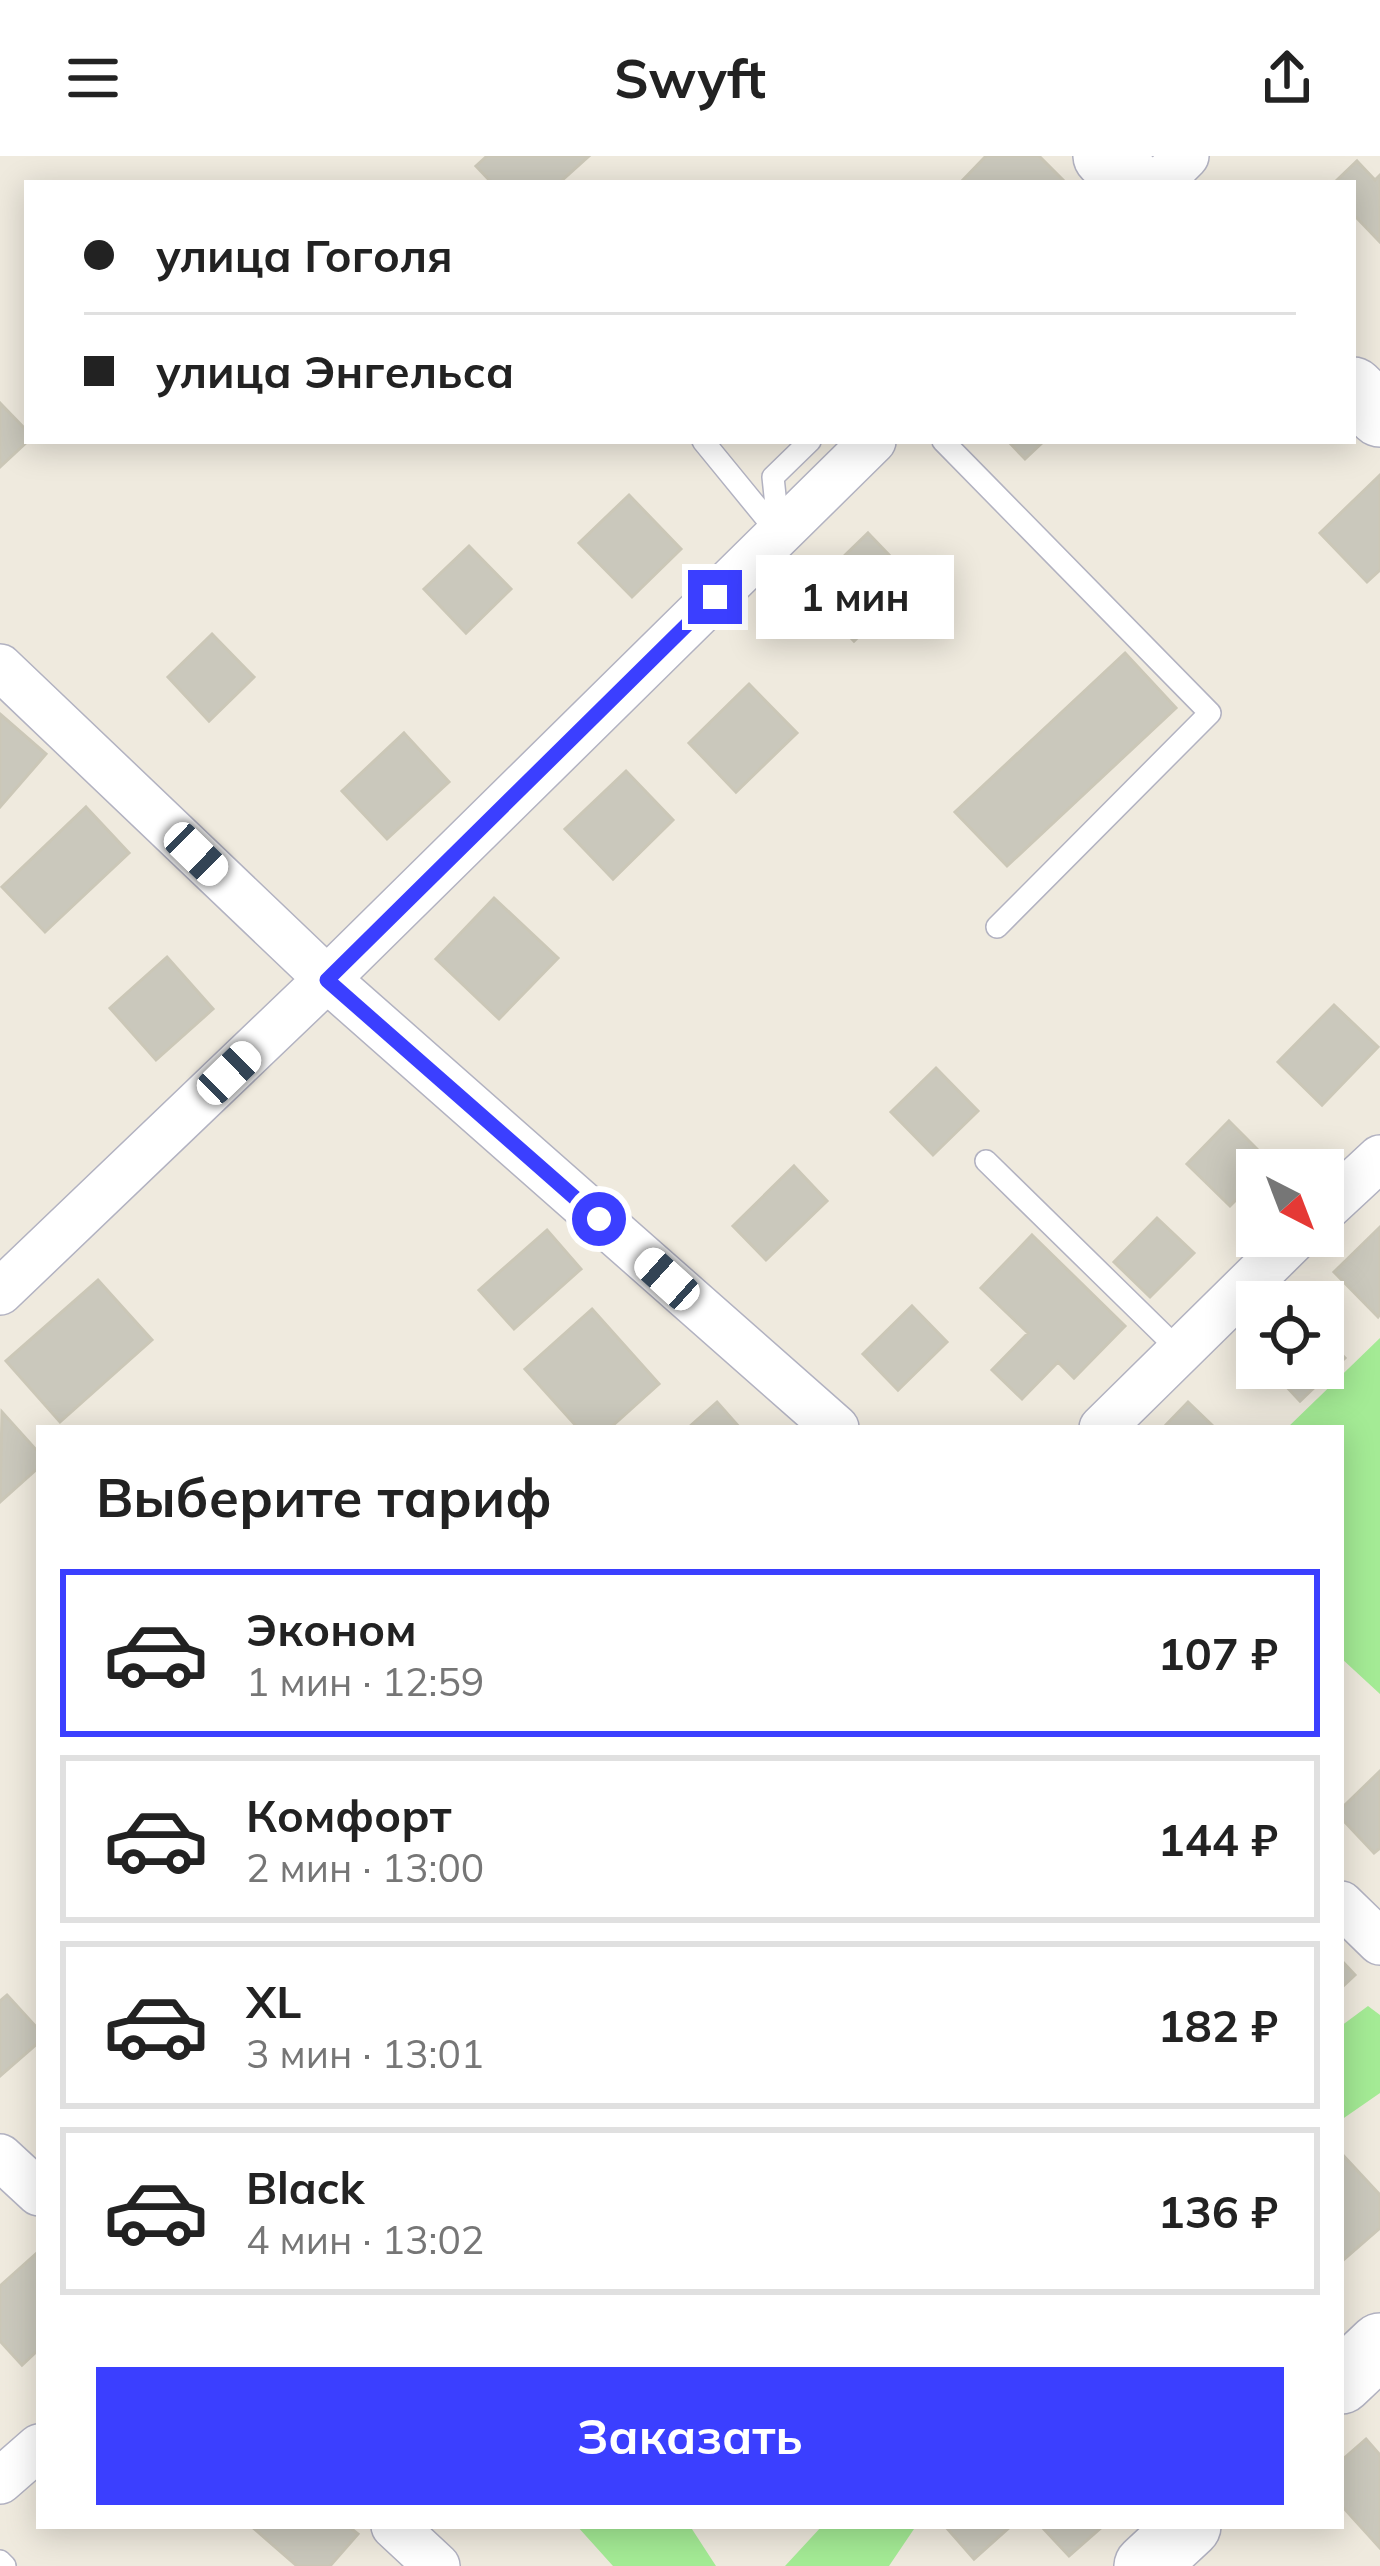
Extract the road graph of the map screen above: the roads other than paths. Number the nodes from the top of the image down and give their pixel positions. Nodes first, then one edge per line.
1 (1105, 156) edge
2 (1186, 156) edge
3 (1131, 180) edge
4 (1162, 180) edge
5 (1356, 392) edge
6 (1380, 415) edge
7 (705, 444) edge
8 (807, 444) edge
9 (870, 444) edge
10 (946, 444) edge
11 (779, 534) junction
12 (0, 667) edge
13 (997, 927) dead end
14 (327, 980) junction
15 (1380, 1157) edge
16 (986, 1161) dead end
17 (1344, 1191) edge
18 (1276, 1257) edge
19 (0, 1292) edge
20 (1180, 1351) junction
21 (833, 1425) edge
22 (1105, 1425) edge
23 (1344, 1907) edge
24 (1380, 1942) edge
25 (0, 2157) edge
26 (36, 2190) edge
27 (1380, 2345) edge
28 (1344, 2379) edge
29 (36, 2449) edge
30 (0, 2481) edge
31 (397, 2529) edge
32 (1186, 2529) edge
33 (437, 2566) edge
34 (1146, 2566) edge

1 - 3 street
2 - 4 street
5 - 6 street
7 - 11 lane
8 - 11 lane
9 - 11 street
10 - 13 lane
11 - 14 street
12 - 14 street
14 - 19 street
14 - 21 street
15 - 17 street
16 - 20 lane
18 - 20 street
20 - 22 street
23 - 24 street
25 - 26 street
27 - 28 street
29 - 30 street
31 - 33 street
32 - 34 street

